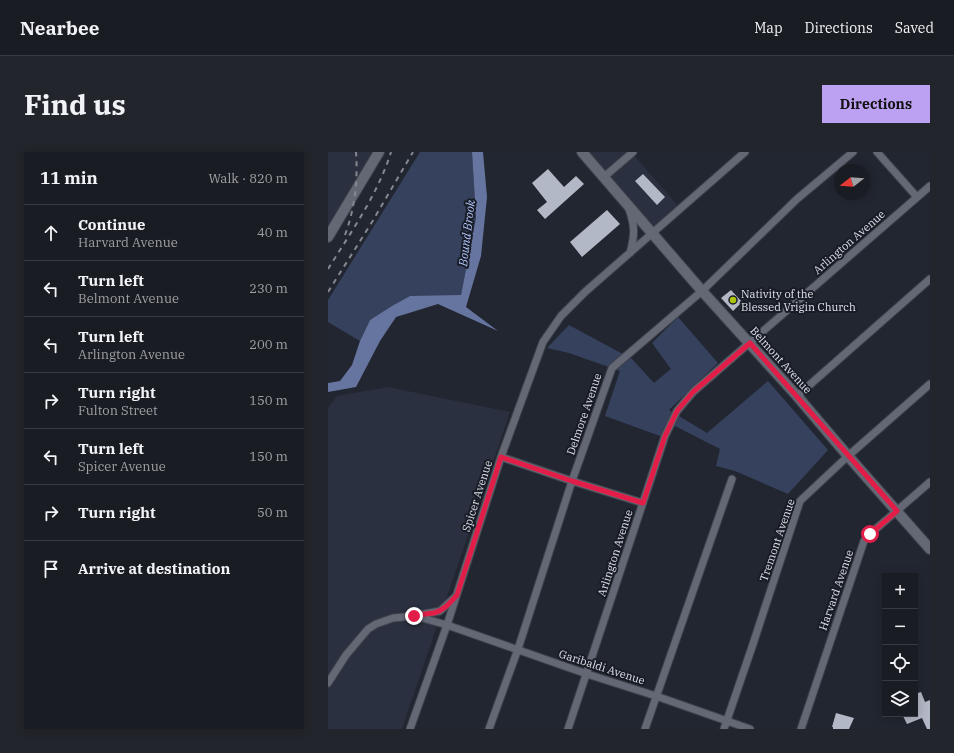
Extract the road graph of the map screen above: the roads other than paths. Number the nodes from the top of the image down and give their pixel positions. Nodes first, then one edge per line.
1 (582, 152) edge
2 (633, 152) edge
3 (745, 152) edge
4 (853, 152) edge
5 (877, 152) edge
6 (378, 153) edge
7 (604, 177) junction
8 (930, 186) edge
9 (917, 197) junction
10 (628, 205) junction
11 (652, 233) junction
12 (328, 237) edge
13 (630, 254) junction
14 (930, 279) edge
15 (702, 291) junction
16 (750, 343) junction
17 (930, 384) edge
18 (797, 396) junction
19 (848, 456) junction
20 (501, 457) junction
21 (732, 479) dead end
22 (572, 481) junction
23 (930, 482) edge
24 (643, 503) junction
25 (897, 511) junction
26 (930, 549) edge
27 (457, 595) junction
28 (414, 616) junction
29 (448, 625) junction
30 (518, 649) junction
31 (587, 674) junction
32 (328, 683) edge
33 (656, 696) junction
34 (727, 721) junction
35 (410, 729) edge
36 (489, 729) edge
37 (568, 729) edge
38 (644, 729) edge
39 (724, 729) edge
40 (750, 729) edge
41 (800, 729) edge

1 - 7 street, Belmont Avenue
2 - 7 street
3 - 11 street, Spicer Avenue
4 - 15 street, Delmore Avenue
5 - 9 street
6 - 12 street
7 - 10 street, Belmont Avenue
8 - 9 street, Arlington Avenue
9 - 16 street, Arlington Avenue
10 - 11 street, Belmont Avenue
10 - 13 street
11 - 13 street, Spicer Avenue
11 - 15 street, Belmont Avenue
13 - 20 street, Spicer Avenue
14 - 18 street
15 - 16 street, Belmont Avenue
15 - 22 street, Delmore Avenue
16 - 18 street, Belmont Avenue
16 - 24 street, Arlington Avenue
17 - 19 street, Tremont Avenue
18 - 19 street, Belmont Avenue
19 - 25 street, Belmont Avenue
19 - 34 street, Tremont Avenue
20 - 22 street
20 - 27 street, Spicer Avenue
21 - 33 street
22 - 24 street
22 - 30 street, Delmore Avenue
23 - 25 street, Harvard Avenue
24 - 31 street, Arlington Avenue
25 - 26 street, Belmont Avenue
25 - 41 street, Harvard Avenue
27 - 28 street
27 - 29 street, Spicer Avenue
28 - 29 street, Garibaldi Avenue
28 - 32 street
29 - 30 street, Garibaldi Avenue
29 - 35 street, Spicer Avenue
30 - 31 street, Garibaldi Avenue
30 - 36 street, Delmore Avenue
31 - 33 street, Garibaldi Avenue
31 - 37 street, Arlington Avenue
33 - 34 street, Garibaldi Avenue
33 - 38 street
34 - 39 street, Tremont Avenue
34 - 40 street, Garibaldi Avenue

